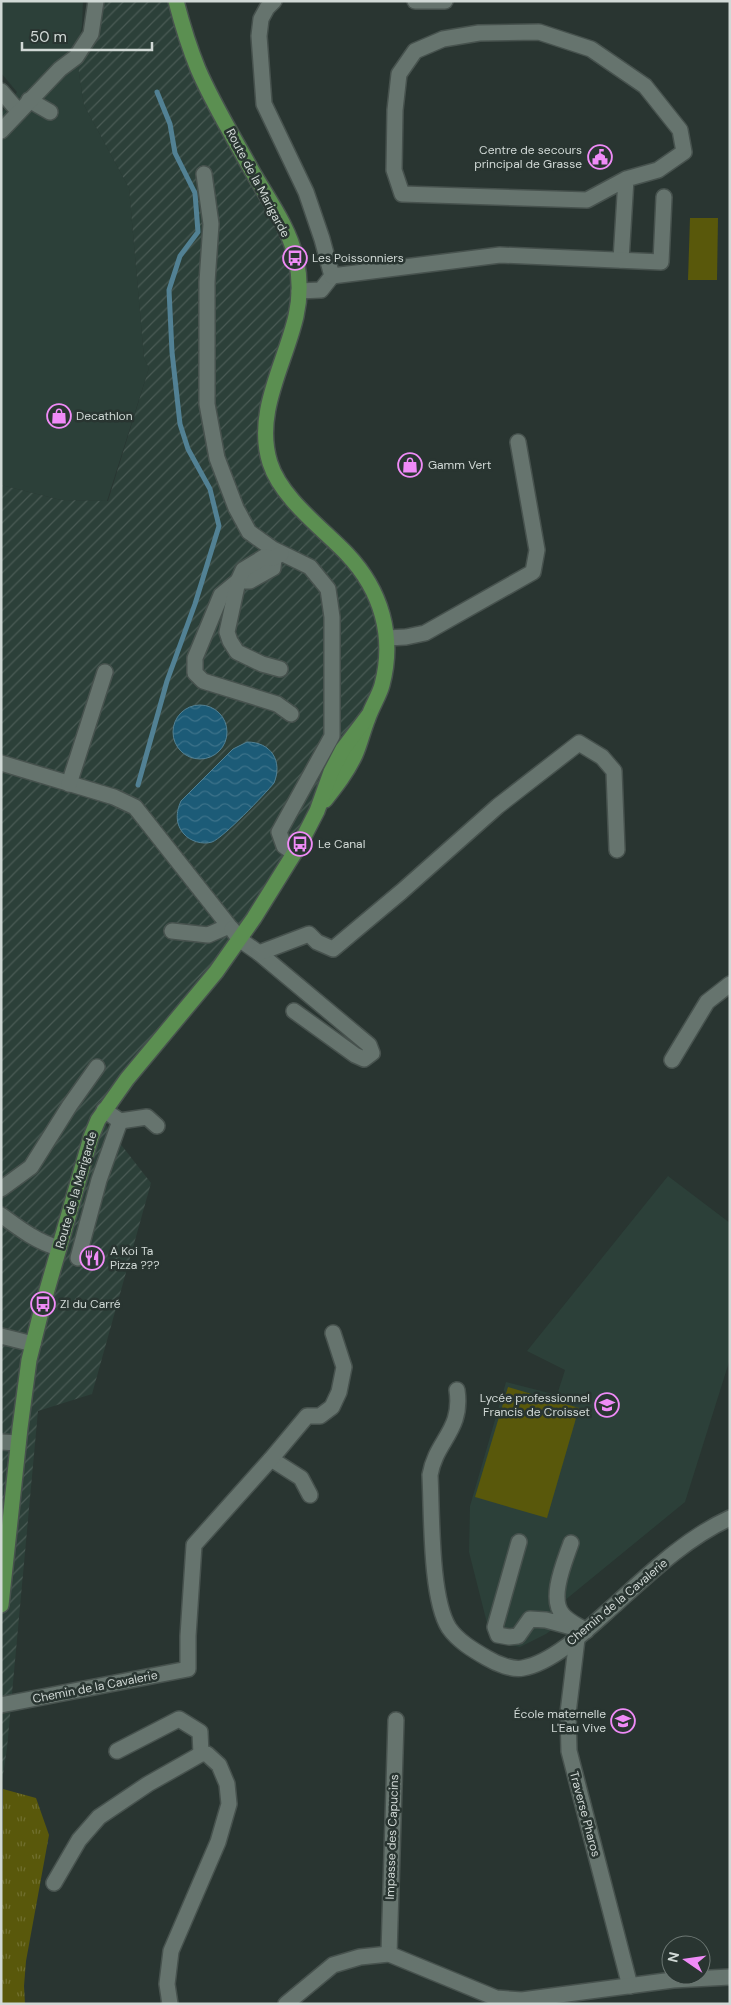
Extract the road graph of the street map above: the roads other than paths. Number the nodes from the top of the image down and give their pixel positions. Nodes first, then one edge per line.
1 (96, 1) edge
2 (176, 1) edge
3 (274, 1) edge
4 (415, 1) edge
5 (445, 1) edge
6 (1, 91) edge
7 (24, 106) junction
8 (50, 112) dead end
9 (1, 131) edge
10 (204, 174) dead end
11 (626, 179) junction
12 (664, 197) dead end
13 (621, 260) junction
14 (332, 276) junction
15 (299, 291) junction
16 (518, 442) dead end
17 (278, 556) junction
18 (238, 581) junction
19 (387, 638) junction
20 (280, 669) dead end
21 (105, 672) dead end
22 (291, 714) dead end
23 (1, 763) edge
24 (69, 784) junction
25 (617, 850) dead end
26 (294, 853) junction
27 (230, 926) junction
28 (172, 931) dead end
29 (239, 939) junction
30 (259, 954) junction
31 (730, 984) edge
32 (294, 1011) dead end
33 (672, 1060) dead end
34 (97, 1067) dead end
35 (104, 1110) junction
36 (120, 1121) junction
37 (157, 1126) dead end
38 (1, 1189) edge
39 (4, 1222) edge
40 (60, 1248) junction
41 (78, 1258) dead end
42 (333, 1333) dead end
43 (1, 1336) edge
44 (33, 1344) junction
45 (457, 1390) dead end
46 (1, 1442) edge
47 (18, 1443) junction
48 (271, 1459) junction
49 (310, 1495) dead end
50 (730, 1518) edge
51 (519, 1542) dead end
52 (571, 1543) dead end
53 (1, 1605) edge
54 (582, 1635) junction
55 (1, 1705) edge
56 (396, 1720) dead end
57 (117, 1751) dead end
58 (201, 1754) junction
59 (54, 1883) dead end
60 (389, 1954) junction
61 (730, 1977) edge
62 (630, 1986) junction
63 (608, 1996) edge
64 (170, 2004) edge
65 (286, 2004) edge

1 - 7 street
2 - 15 main road, Route de la Marigarde
3 - 14 street
4 - 5 street
6 - 7 street
7 - 8 street
7 - 9 street
10 - 17 street
11 - 11 street
11 - 13 street
12 - 13 street
13 - 14 street
14 - 15 street
15 - 19 main road, Route de la Marigarde
16 - 19 street
17 - 18 street
17 - 26 street
18 - 20 street
18 - 22 street
19 - 26 main road, Route de la Marigarde
21 - 24 street
23 - 24 street
24 - 27 street
25 - 30 street
26 - 29 main road, Route de la Marigarde
27 - 28 street
27 - 29 street
29 - 30 street
29 - 35 main road, Route de la Marigarde
30 - 32 street
31 - 33 street
34 - 38 street
35 - 36 street
35 - 40 main road, Route de la Marigarde
36 - 37 street
36 - 41 street
39 - 40 street
40 - 44 main road, Route de la Marigarde
42 - 48 street
43 - 44 street
44 - 47 main road, Route de la Marigarde
45 - 54 street, Chemin de la Cavalerie
46 - 47 street
47 - 53 main road, Route de la Marigarde
48 - 49 street
48 - 55 street, Chemin de la Cavalerie
50 - 54 street, Chemin de la Cavalerie
51 - 54 street
52 - 54 street
54 - 62 street, Traverse Pharos
56 - 60 street, Impasse des Capucins
57 - 58 street
58 - 59 street
58 - 64 street
60 - 63 street
60 - 65 street
61 - 62 street
62 - 63 street

